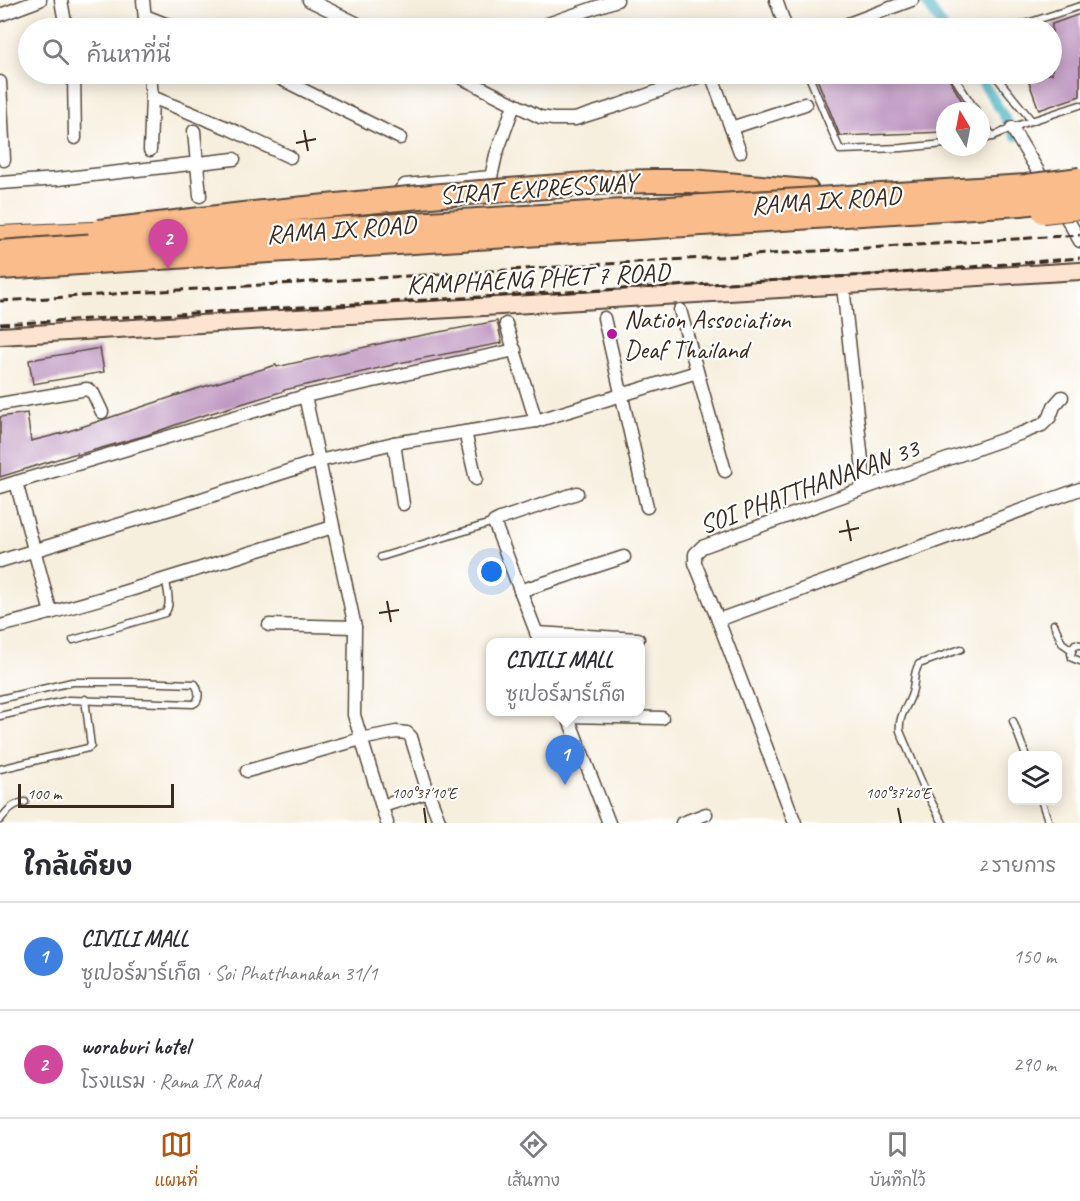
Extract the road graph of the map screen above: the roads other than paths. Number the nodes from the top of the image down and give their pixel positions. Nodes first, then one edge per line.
1 (40, 0) edge
2 (61, 0) edge
3 (143, 0) edge
4 (616, 0) edge
5 (776, 0) edge
6 (314, 1) edge
7 (910, 1) edge
8 (1080, 6) edge
9 (0, 15) edge
10 (64, 18) edge
11 (145, 18) edge
12 (347, 18) edge
13 (565, 18) edge
14 (782, 18) edge
15 (867, 18) edge
16 (1043, 18) edge
17 (0, 82) edge
18 (74, 84) edge
19 (151, 84) edge
20 (291, 84) edge
21 (473, 84) edge
22 (678, 84) edge
23 (715, 84) edge
24 (812, 84) edge
25 (958, 84) edge
26 (1002, 84) edge
27 (152, 97) junction
28 (970, 102) edge
29 (806, 104) dead end
30 (514, 105) junction
31 (1080, 105) edge
32 (1032, 121) junction
33 (1017, 126) junction
34 (731, 128) junction
35 (990, 128) edge
36 (194, 131) dead end
37 (996, 135) junction
38 (990, 137) edge
39 (75, 138) dead end
40 (400, 138) dead end
41 (936, 145) edge
42 (150, 150) dead end
43 (740, 152) dead end
44 (290, 157) dead end
45 (234, 159) dead end
46 (4, 160) dead end
47 (197, 164) junction
48 (1076, 173) edge
49 (0, 183) edge
50 (807, 191) junction
51 (200, 196) dead end
52 (1080, 205) edge
53 (375, 218) junction
54 (0, 236) edge
55 (1080, 241) edge
56 (0, 250) edge
57 (0, 268) edge
58 (1080, 271) edge
59 (0, 279) edge
60 (843, 286) junction
61 (680, 310) dead end
62 (604, 318) dead end
63 (506, 324) dead end
64 (0, 336) edge
65 (515, 350) junction
66 (697, 372) junction
67 (622, 395) junction
68 (305, 396) junction
69 (1062, 397) dead end
70 (0, 404) edge
71 (102, 412) dead end
72 (536, 421) junction
73 (465, 432) junction
74 (394, 443) junction
75 (319, 461) junction
76 (725, 471) dead end
77 (476, 479) dead end
78 (16, 482) junction
79 (0, 487) edge
80 (865, 488) junction
81 (1080, 489) edge
82 (577, 493) dead end
83 (403, 504) dead end
84 (647, 507) dead end
85 (494, 522) junction
86 (333, 527) junction
87 (34, 550) junction
88 (381, 557) dead end
89 (624, 557) dead end
90 (0, 561) edge
91 (166, 579) junction
92 (520, 591) junction
93 (51, 613) junction
94 (718, 620) junction
95 (1054, 624) dead end
96 (269, 625) dead end
97 (0, 626) edge
98 (355, 627) junction
99 (538, 638) edge
100 (73, 640) dead end
101 (1080, 645) edge
102 (961, 649) dead end
103 (1072, 650) junction
104 (1080, 661) edge
105 (0, 699) edge
106 (85, 699) junction
107 (0, 716) edge
108 (568, 716) edge
109 (614, 716) edge
110 (662, 718) dead end
111 (1013, 721) dead end
112 (361, 739) junction
113 (1024, 751) edge
114 (0, 769) edge
115 (247, 771) dead end
116 (428, 792) junction
117 (25, 802) dead end
118 (1042, 805) edge
119 (382, 806) junction
120 (706, 814) dead end
121 (0, 820) edge
122 (387, 823) edge
123 (440, 823) edge
124 (609, 823) edge
125 (682, 823) edge
126 (795, 823) edge
127 (943, 823) edge
128 (1049, 823) edge

1 - 9 street
2 - 10 street
3 - 11 street
4 - 13 street
5 - 14 street
6 - 12 street
7 - 15 street
8 - 16 lane
17 - 46 street
18 - 39 street
19 - 27 street
20 - 40 street
21 - 30 street
22 - 30 street
23 - 34 street
24 - 41 lane
25 - 28 lane
26 - 32 lane
27 - 42 street
27 - 44 street
29 - 34 street
30 - 53 street
31 - 32 lane
32 - 33 lane
33 - 37 lane
33 - 55 street
34 - 43 street
35 - 37 lane
36 - 47 street
37 - 38 lane
45 - 47 street
47 - 49 street
47 - 51 street
48 - 50 main road, RAMA IX ROAD
48 - 56 highway, SIRAT EXPRESSWAY, bridge
50 - 53 main road, RAMA IX ROAD
50 - 56 highway, bridge
52 - 57 highway, SIRAT EXPRESSWAY, bridge
52 - 59 main road, RAMA IX ROAD, bridge
53 - 54 main road, RAMA IX ROAD
58 - 60 street, KAMPHAENG PHET 7 ROAD
60 - 64 street, KAMPHAENG PHET 7 ROAD
60 - 80 street
61 - 66 street
62 - 67 street
63 - 65 street
65 - 68 street
65 - 72 street
66 - 67 street
66 - 76 street
67 - 72 street
67 - 84 street
68 - 75 street
68 - 78 street
69 - 80 street, SOI PHATTHANAKAN 33
70 - 71 street
72 - 73 street
73 - 74 street
73 - 77 street
74 - 75 street
74 - 83 street
75 - 86 street
75 - 87 street
78 - 79 street
78 - 87 street
80 - 94 street, SOI PHATTHANAKAN 33
81 - 94 street
82 - 85 street
85 - 88 lane
85 - 92 street
86 - 91 street
86 - 98 street
87 - 90 street
87 - 93 street
89 - 92 street
91 - 93 street
91 - 100 lane
92 - 99 street
93 - 97 street
94 - 126 street, SOI PHATTHANAKAN 33
95 - 103 lane
96 - 98 street
98 - 112 street
101 - 103 lane
102 - 127 lane
103 - 104 lane
105 - 106 lane
106 - 107 lane
106 - 114 lane
108 - 124 street
109 - 110 street
111 - 113 lane
112 - 115 street
112 - 116 street
112 - 119 street
116 - 119 street
116 - 123 street
117 - 121 lane
118 - 128 lane
119 - 122 street
120 - 125 street

